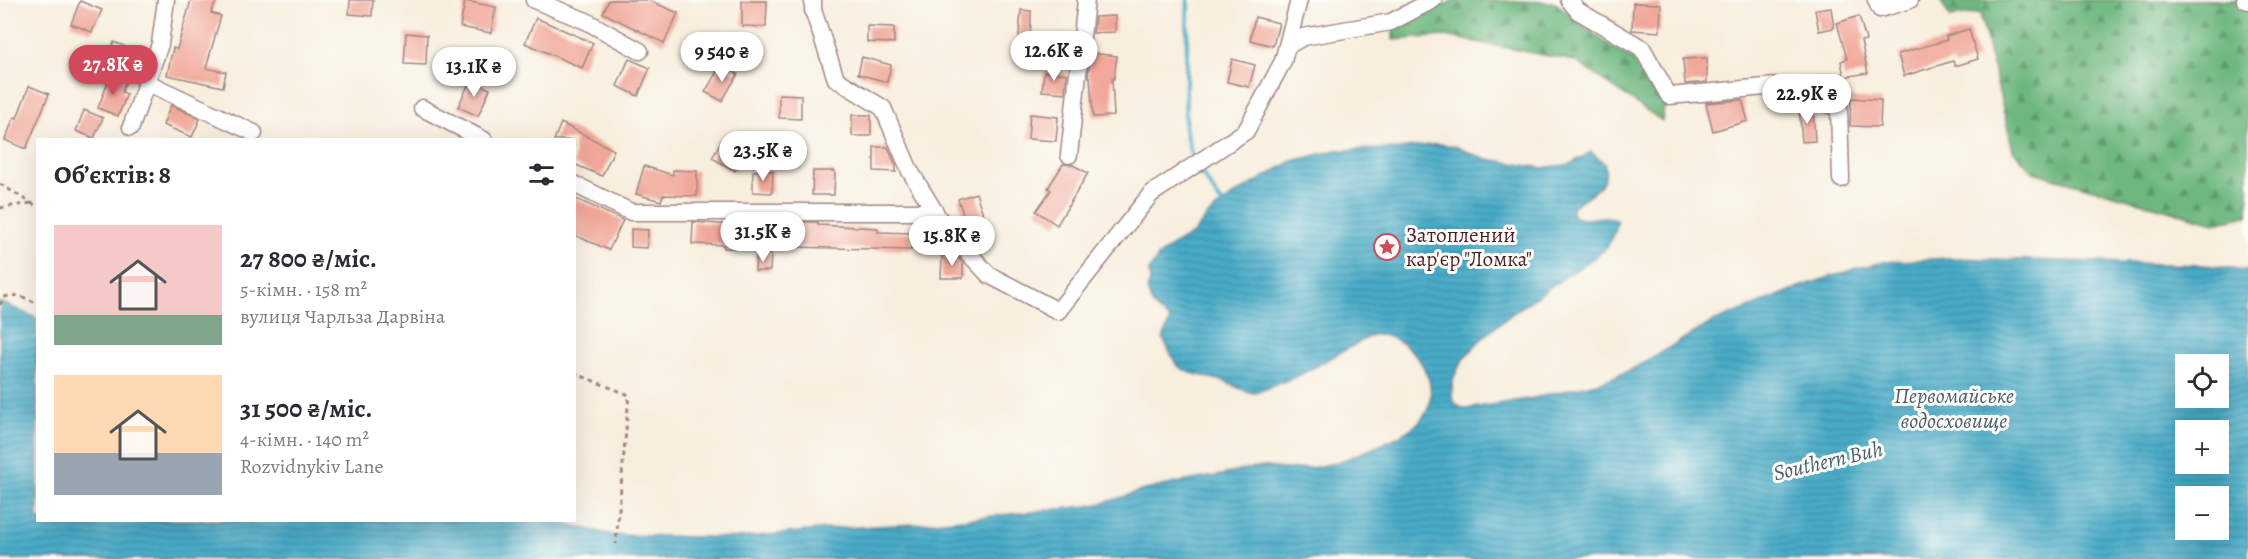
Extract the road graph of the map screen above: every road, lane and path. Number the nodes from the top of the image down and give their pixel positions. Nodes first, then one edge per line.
1 (166, 0) edge
2 (534, 0) edge
3 (813, 0) edge
4 (1086, 0) edge
5 (1299, 0) edge
6 (1433, 0) edge
7 (1569, 0) edge
8 (1876, 0) edge
9 (1910, 0) edge
10 (1289, 45) junction
11 (640, 51) dead end
12 (146, 82) junction
13 (422, 108) dead end
14 (131, 127) dead end
15 (254, 134) dead end
16 (480, 138) edge
17 (1069, 155) dead end
18 (1841, 179) dead end
19 (0, 184) edge
20 (576, 185) edge
21 (32, 203) junction
22 (36, 206) edge
23 (0, 208) edge
24 (935, 212) junction
25 (36, 303) edge
26 (0, 305) edge
27 (576, 374) edge
28 (616, 544) dead end

1 - 12 street
2 - 11 street
3 - 24 street
4 - 17 street
5 - 10 street
6 - 10 street
7 - 18 street
8 - 9 street
10 - 24 street
12 - 14 street
12 - 15 street
13 - 16 street
19 - 21 path
20 - 24 street
21 - 22 path
21 - 23 path
25 - 26 path
27 - 28 path

